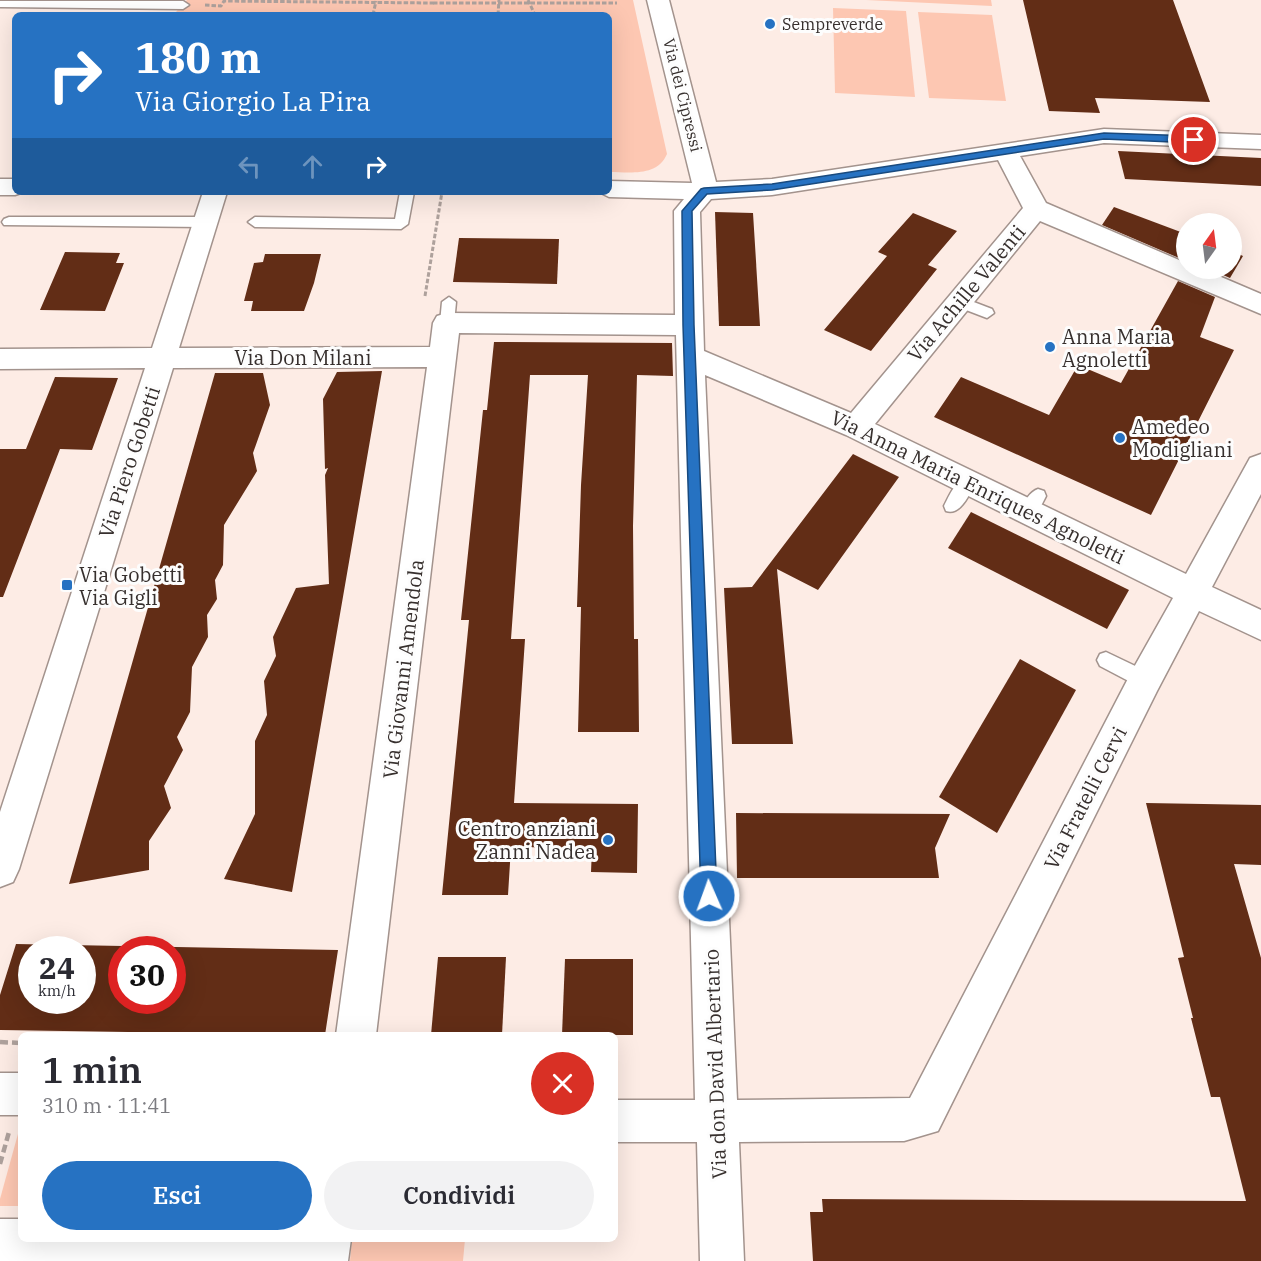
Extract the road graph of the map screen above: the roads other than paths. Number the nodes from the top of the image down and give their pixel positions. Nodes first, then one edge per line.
1 (658, 0) edge
2 (0, 4) edge
3 (183, 5) road end
4 (1261, 142) edge
5 (1006, 152) junction
6 (612, 189) edge
7 (704, 191) junction
8 (214, 195) edge
9 (406, 195) edge
10 (1036, 209) junction
11 (9, 222) dead end
12 (205, 222) junction
13 (255, 222) dead end
14 (958, 301) junction
15 (1261, 305) edge
16 (987, 314) dead end
17 (689, 325) junction
18 (443, 357) junction
19 (690, 357) junction
20 (0, 359) edge
21 (162, 359) junction
22 (856, 427) junction
23 (1261, 466) edge
24 (1192, 591) junction
25 (1261, 626) edge
26 (1106, 660) dead end
27 (1145, 680) junction
28 (0, 869) edge
29 (356, 1032) edge
30 (0, 1094) edge
31 (18, 1094) edge
32 (716, 1120) junction
33 (618, 1121) edge
34 (0, 1241) edge
35 (18, 1241) edge
36 (101, 1242) edge
37 (304, 1242) edge
38 (329, 1242) edge
39 (326, 1261) edge
40 (722, 1261) edge

1 - 7 street, Via dei Cipressi
2 - 3 lane
4 - 5 street
5 - 7 street
5 - 10 street, Via Achille Valenti
6 - 7 street
7 - 17 street, Via don David Albertario
8 - 12 street, Via Piero Gobetti
9 - 13 lane
10 - 14 street, Via Achille Valenti
10 - 15 street
11 - 12 lane
12 - 21 street, Via Piero Gobetti
14 - 16 lane
14 - 22 street, Via Achille Valenti
17 - 18 street, Via Giovanni Amendola
17 - 19 street, Via don David Albertario
18 - 21 street, Via Don Milani
18 - 29 street, Via Giovanni Amendola
19 - 22 street, Via Anna Maria Enriques Agnoletti
19 - 32 street, Via don David Albertario
20 - 21 street, Via Don Milani
21 - 28 street, Via Piero Gobetti
22 - 24 street, Via Anna Maria Enriques Agnoletti
23 - 24 street, Via Fratelli Cervi
24 - 25 street, Via Anna Maria Enriques Agnoletti
24 - 27 street, Via Fratelli Cervi
26 - 27 lane
27 - 32 street, Via Fratelli Cervi
30 - 31 street
32 - 33 street
32 - 40 street, Via don David Albertario
34 - 35 street
36 - 37 street
38 - 39 street

